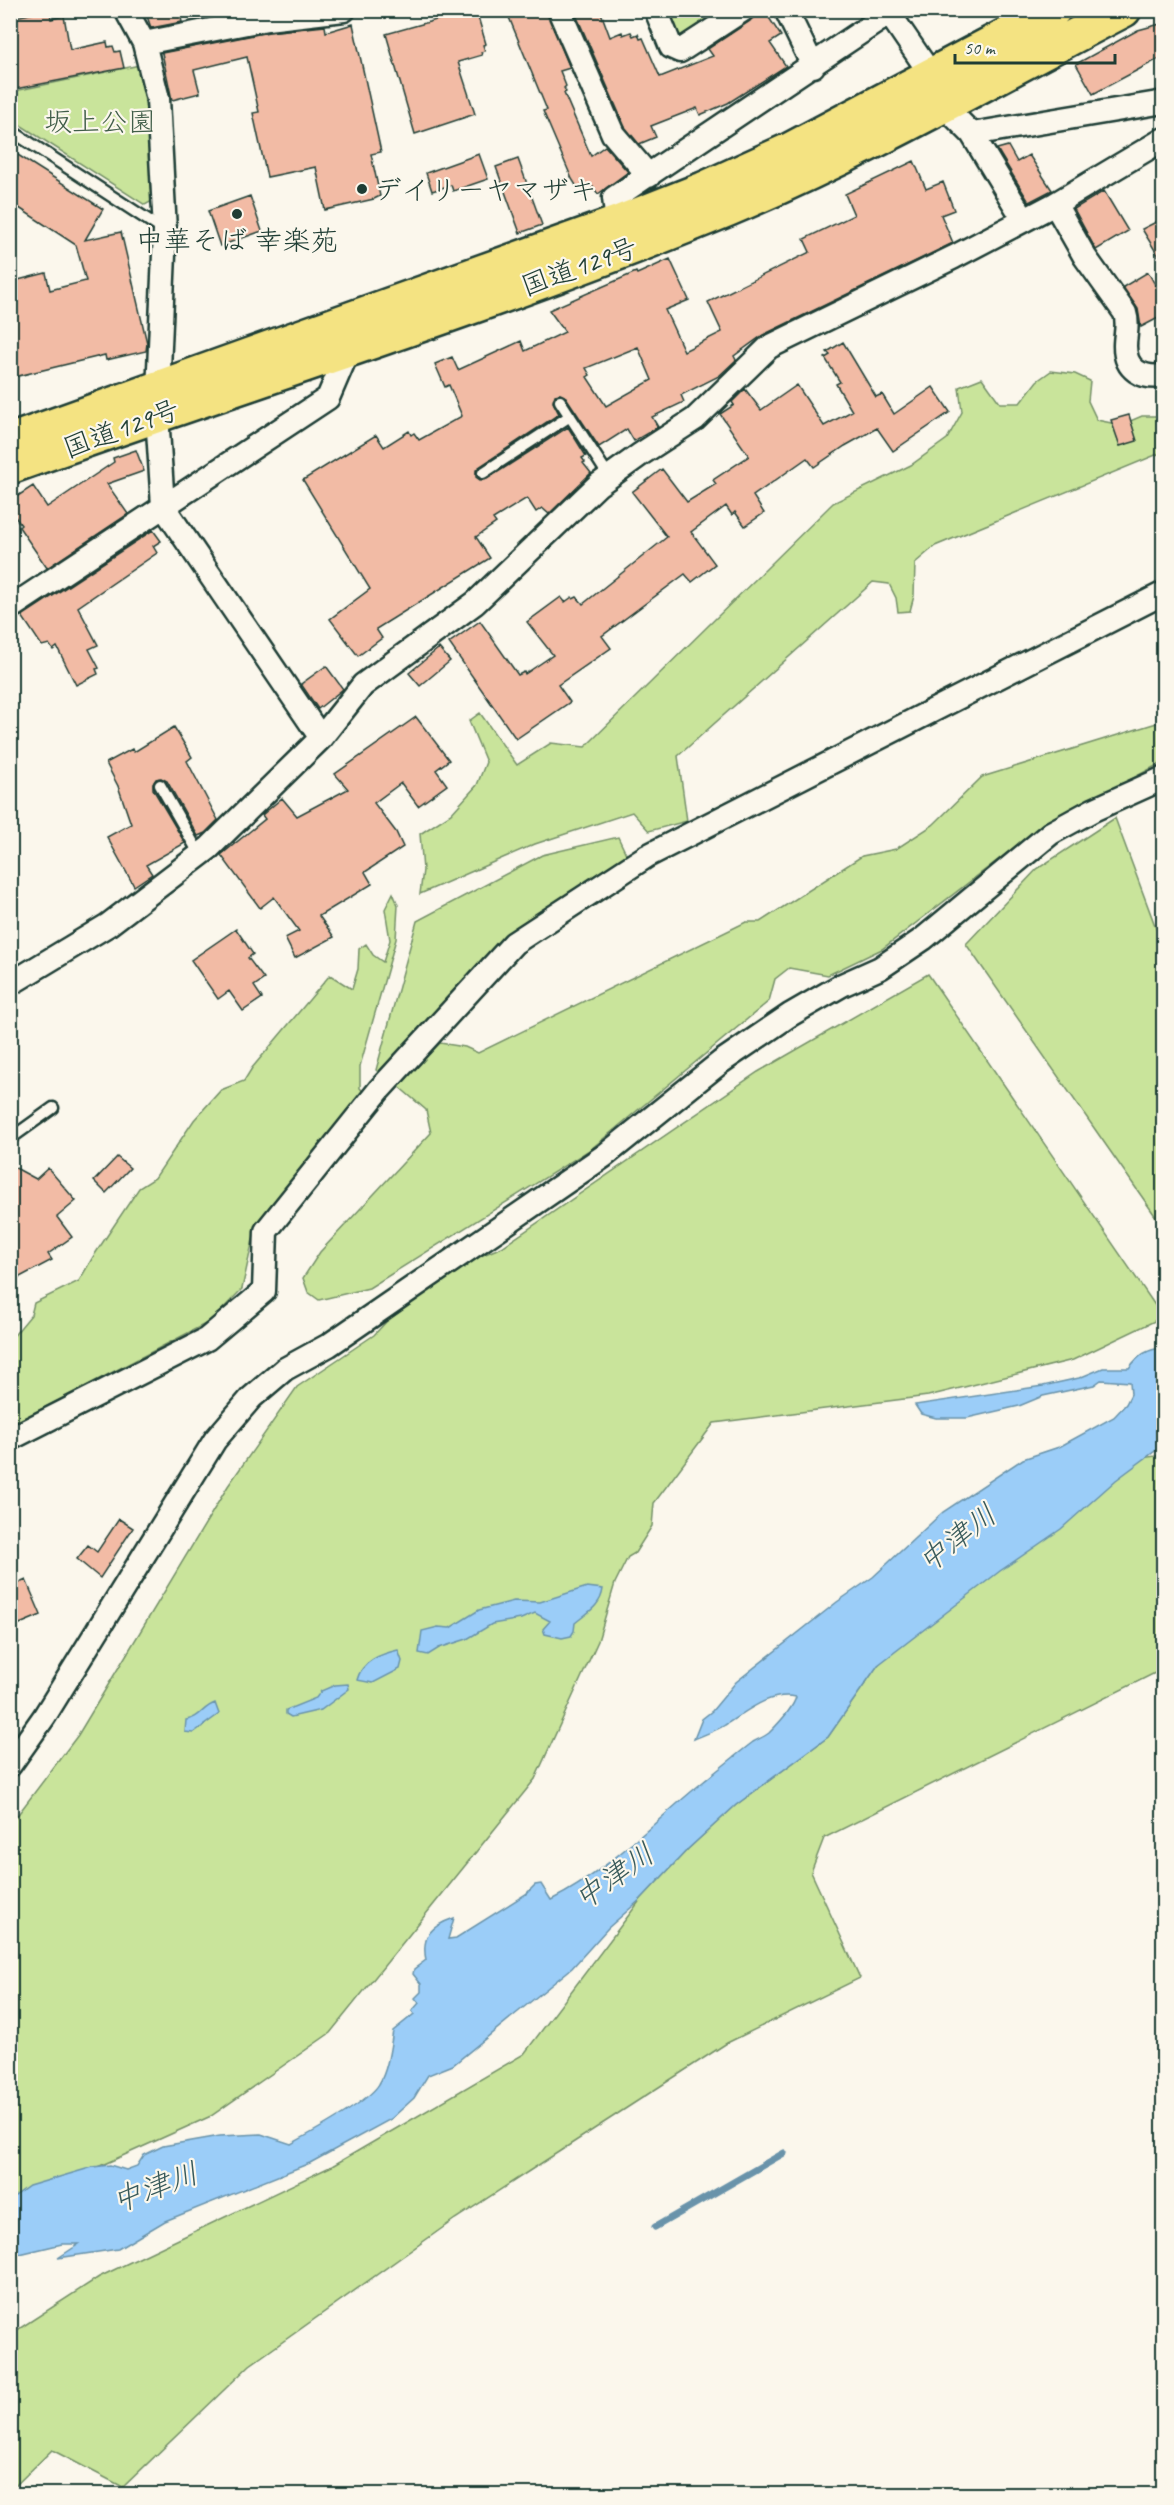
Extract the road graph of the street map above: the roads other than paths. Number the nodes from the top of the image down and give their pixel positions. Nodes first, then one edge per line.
1 (126, 10) edge
2 (344, 10) edge
3 (559, 10) edge
4 (656, 10) edge
5 (743, 10) edge
6 (786, 10) edge
7 (1054, 10) edge
8 (1124, 10) edge
9 (890, 12) edge
10 (144, 43) junction
11 (813, 66) junction
12 (932, 76) junction
13 (1164, 102) edge
14 (944, 106) junction
15 (10, 130) edge
16 (972, 134) junction
17 (1164, 139) edge
18 (649, 176) junction
19 (1055, 204) junction
20 (1024, 220) junction
21 (617, 223) junction
22 (165, 231) junction
23 (349, 349) junction
24 (1164, 376) edge
25 (560, 400) dead end
26 (158, 401) junction
27 (570, 416) junction
28 (10, 441) edge
29 (10, 468) edge
30 (483, 473) dead end
31 (610, 478) junction
32 (162, 506) junction
33 (1164, 593) edge
34 (10, 608) edge
35 (321, 738) junction
36 (1164, 778) edge
37 (160, 785) dead end
38 (200, 855) junction
39 (10, 984) edge
40 (53, 1108) dead end
41 (10, 1131) edge
42 (10, 1439) edge
43 (10, 1765) edge

1 - 10 street
2 - 10 street
3 - 18 street
4 - 5 street
6 - 11 street
7 - 12 highway, 国道129号
8 - 14 highway, 国道129号
9 - 11 street
9 - 12 street
10 - 22 street
11 - 18 street
12 - 21 highway, 国道129号
13 - 16 street
14 - 16 street
14 - 23 highway, 国道129号
15 - 22 lane
16 - 20 street
17 - 19 street
18 - 21 street
19 - 20 street
19 - 24 street
20 - 31 street
21 - 26 highway, 国道129号
22 - 26 street
23 - 26 highway, 国道129号
23 - 32 street
25 - 27 lane
26 - 28 highway, 国道129号
26 - 29 highway, 国道129号
26 - 32 street
27 - 30 lane
27 - 31 lane
31 - 35 street
32 - 34 street
32 - 35 street
33 - 42 street
35 - 38 street
36 - 43 street
37 - 38 lane
38 - 39 street
40 - 41 lane

